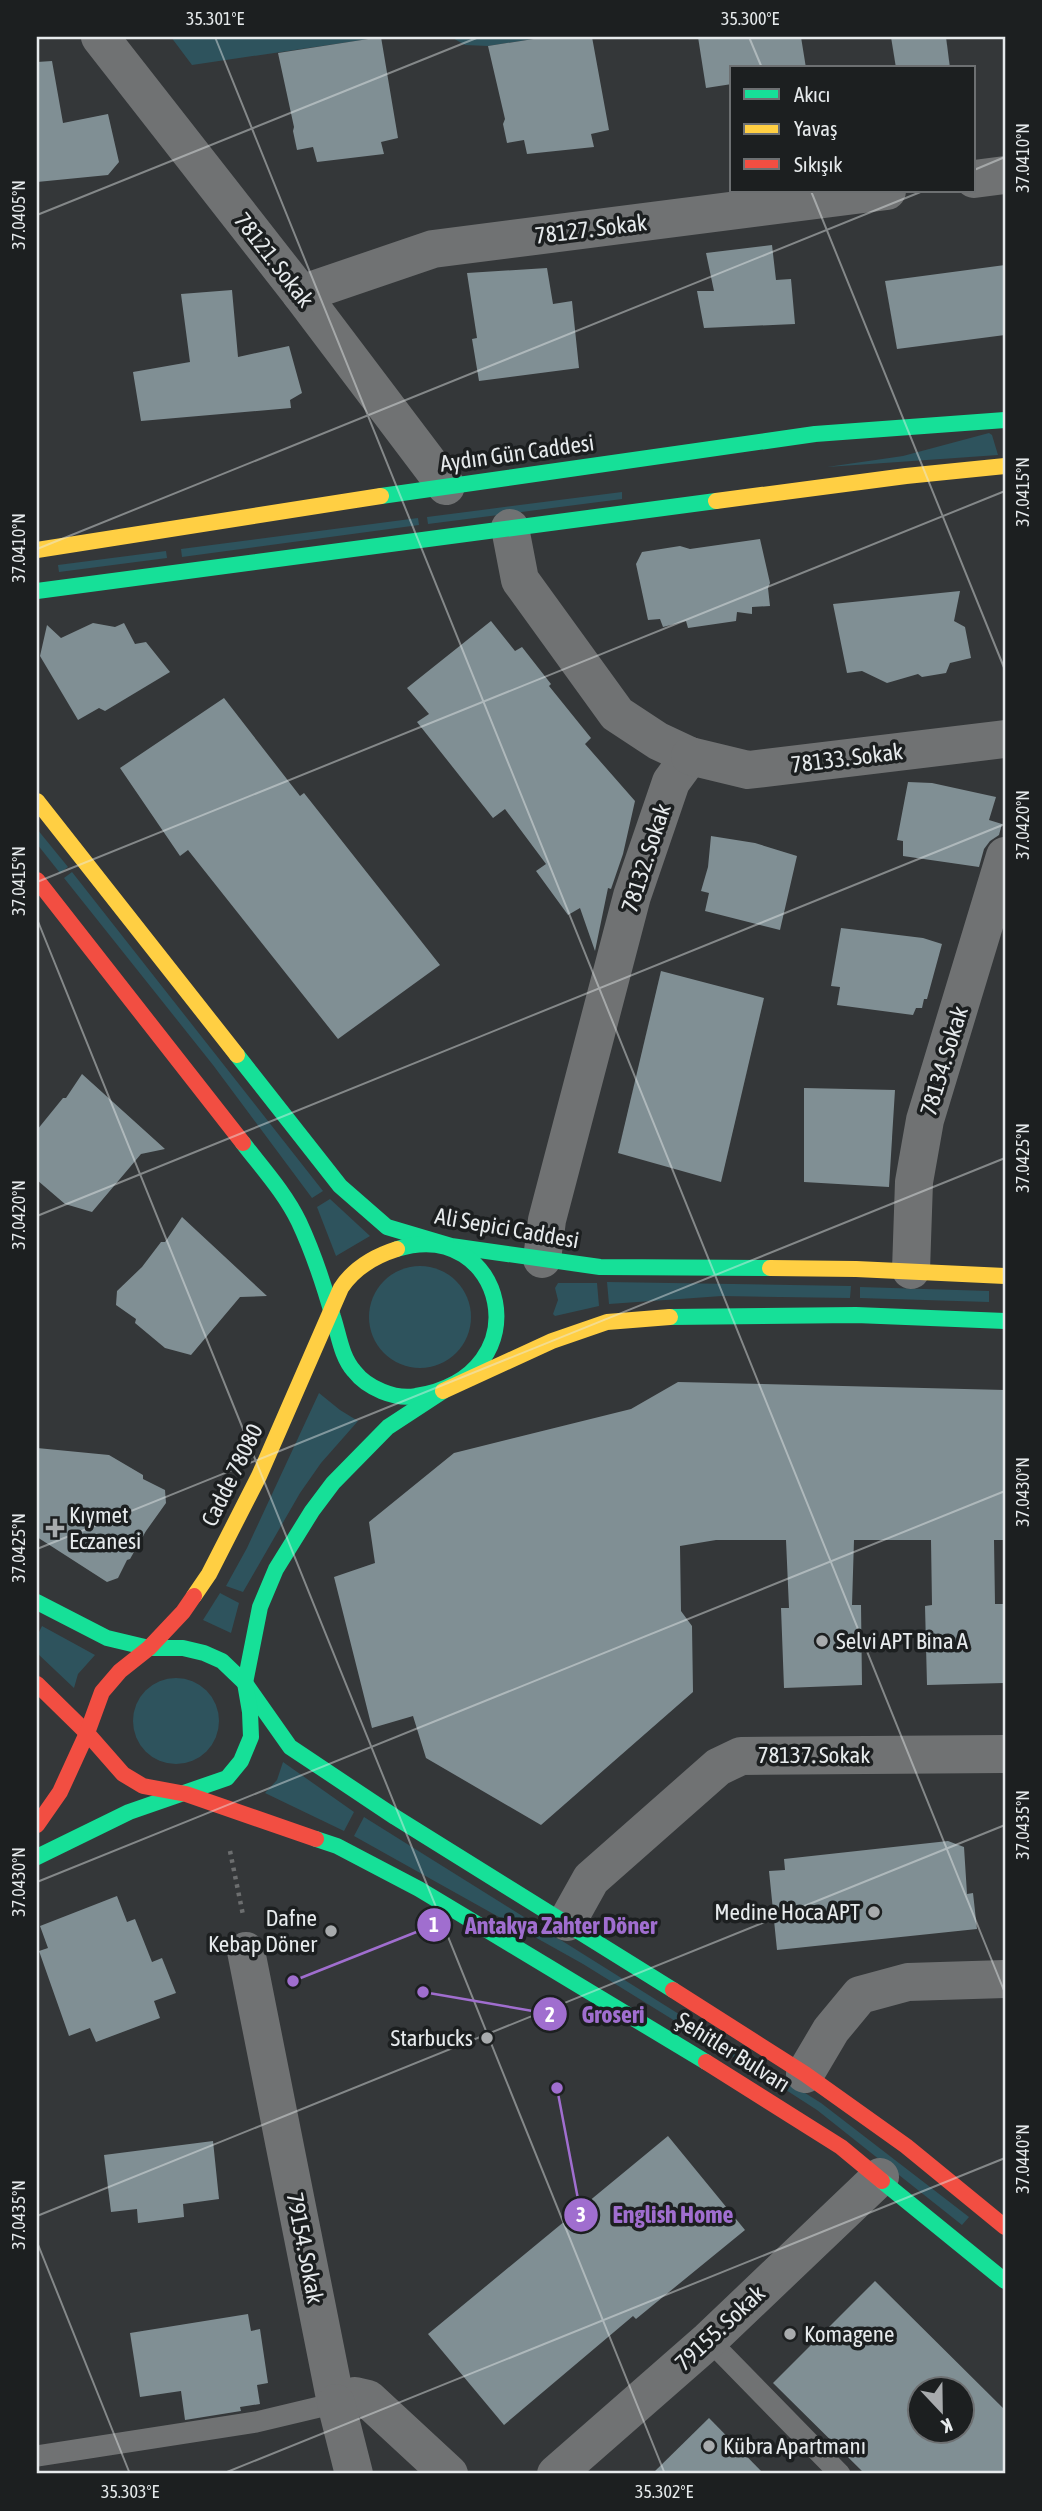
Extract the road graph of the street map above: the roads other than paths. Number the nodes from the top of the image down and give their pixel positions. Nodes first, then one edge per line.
1 (100, 37) edge
2 (1005, 175) edge
3 (976, 180) edge
4 (879, 192) edge
5 (301, 294) junction
6 (1005, 420) edge
7 (1005, 466) edge
8 (446, 486) junction
9 (510, 528) junction
10 (37, 550) edge
11 (37, 591) edge
12 (1005, 739) edge
13 (690, 756) junction
14 (37, 801) edge
15 (1005, 856) edge
16 (37, 880) edge
17 (451, 1246) junction
18 (542, 1259) junction
19 (911, 1270) junction
20 (1005, 1276) edge
21 (331, 1307) junction
22 (1005, 1321) edge
23 (451, 1386) junction
24 (37, 1602) edge
25 (149, 1648) junction
26 (245, 1683) junction
27 (37, 1684) edge
28 (87, 1733) junction
29 (1005, 1754) edge
30 (186, 1794) junction
31 (37, 1825) edge
32 (37, 1857) edge
33 (567, 1922) junction
34 (245, 1935) road end
35 (1005, 1979) edge
36 (805, 2074) junction
37 (880, 2177) junction
38 (1005, 2227) edge
39 (1005, 2281) edge
40 (709, 2340) junction
41 (336, 2403) junction
42 (37, 2456) edge
43 (354, 2474) edge
44 (449, 2474) edge
45 (556, 2474) edge
46 (840, 2474) edge

1 - 5 street, 78121. Sokak
2 - 3 street
4 - 5 street, 78127. Sokak
5 - 8 street, 78121. Sokak
6 - 8 main road, Aydın Gün Caddesi
7 - 9 main road
8 - 10 main road, Aydın Gün Caddesi
9 - 11 main road
9 - 13 street
12 - 13 street, 78133. Sokak
13 - 18 street, 78132. Sokak
14 - 17 main road, Ali Sepici Caddesi
15 - 19 street, 78134. Sokak
16 - 21 main road
17 - 18 main road, Ali Sepici Caddesi
17 - 21 main road
17 - 23 main road
18 - 19 main road, Ali Sepici Caddesi
19 - 20 main road, Ali Sepici Caddesi
21 - 23 main road
21 - 25 main road, Cadde 78080
22 - 23 main road
23 - 26 main road
24 - 25 main road
25 - 26 main road
25 - 28 main road
26 - 30 main road
26 - 33 main road, Şehitler Bulvarı
27 - 28 main road
28 - 30 main road
28 - 31 main road
29 - 33 street, 78137. Sokak
30 - 32 main road
30 - 37 main road, Şehitler Bulvarı
33 - 36 main road, Şehitler Bulvarı
34 - 41 street, 79154. Sokak
35 - 36 street
36 - 38 main road, Şehitler Bulvarı
37 - 39 main road, Şehitler Bulvarı
37 - 40 street, 79155. Sokak
40 - 45 street, 79155. Sokak
40 - 46 lane
41 - 42 lane
41 - 43 street, 79154. Sokak
41 - 44 street

